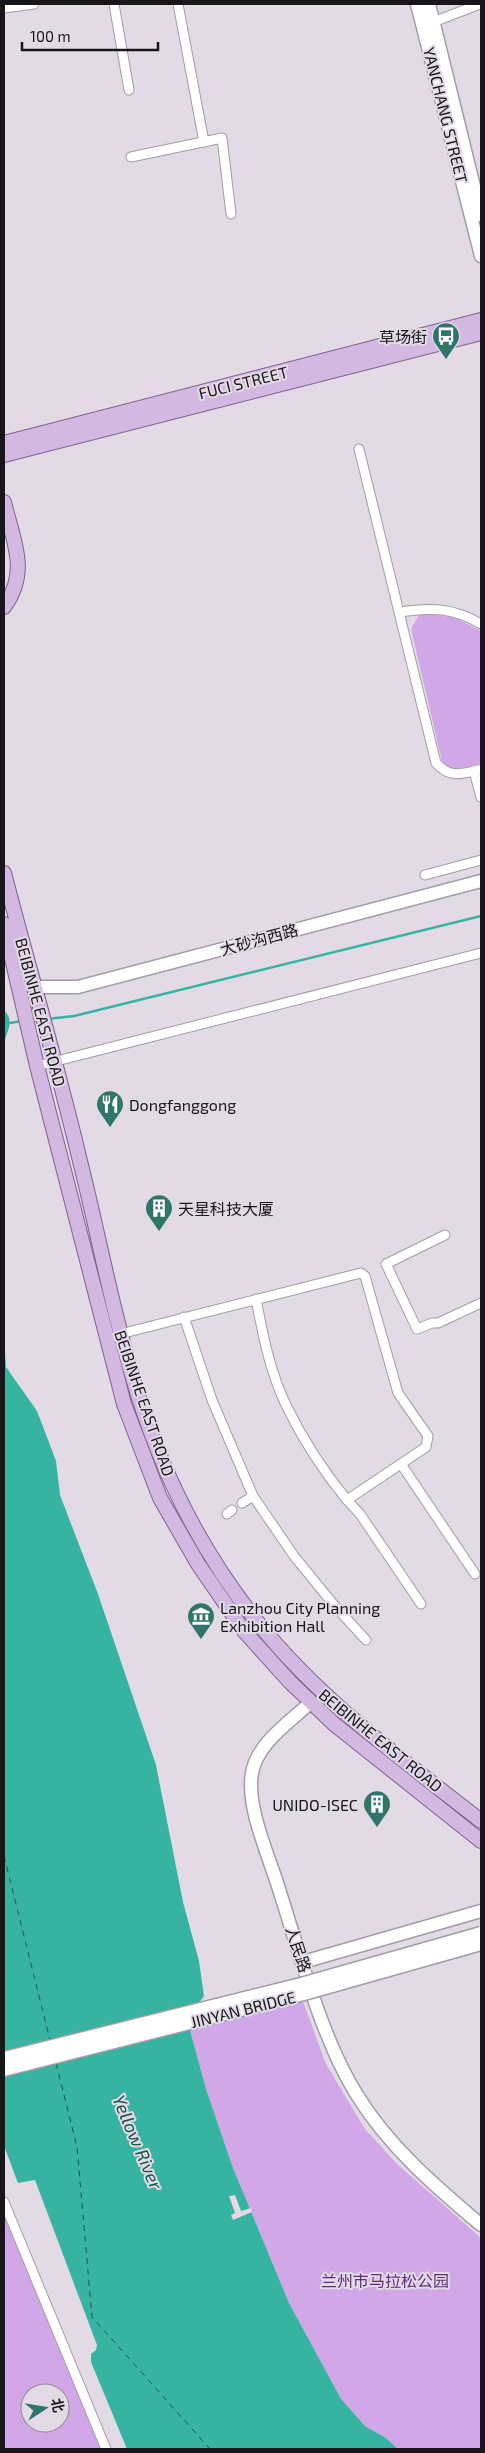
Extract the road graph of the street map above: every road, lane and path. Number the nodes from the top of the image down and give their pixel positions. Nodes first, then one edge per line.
1 (34, 4) edge
2 (114, 4) edge
3 (178, 4) edge
4 (417, 4) edge
5 (429, 4) edge
6 (480, 4) edge
7 (4, 8) edge
8 (433, 22) junction
9 (129, 90) dead end
10 (204, 142) junction
11 (131, 157) dead end
12 (231, 214) dead end
13 (481, 215) edge
14 (481, 256) edge
15 (481, 312) edge
16 (481, 320) edge
17 (481, 333) edge
18 (481, 342) edge
19 (199, 400) junction
20 (104, 424) junction
21 (10, 442) edge
22 (359, 449) dead end
23 (4, 455) edge
24 (4, 465) edge
25 (4, 502) edge
26 (4, 529) edge
27 (4, 595) edge
28 (4, 607) edge
29 (400, 612) junction
30 (481, 624) edge
31 (478, 770) edge
32 (481, 797) edge
33 (481, 860) edge
34 (4, 873) edge
35 (425, 875) dead end
36 (481, 880) edge
37 (4, 924) edge
38 (481, 953) edge
39 (35, 986) junction
40 (52, 1057) junction
41 (35, 1061) junction
42 (445, 1235) dead end
43 (256, 1300) junction
44 (481, 1303) edge
45 (184, 1317) junction
46 (120, 1334) junction
47 (401, 1464) junction
48 (253, 1496) junction
49 (347, 1500) junction
50 (242, 1503) dead end
51 (475, 1574) dead end
52 (422, 1604) dead end
53 (366, 1640) dead end
54 (311, 1702) junction
55 (481, 1821) edge
56 (481, 1841) edge
57 (481, 1911) edge
58 (481, 1933) edge
59 (481, 1944) edge
60 (303, 1962) junction
61 (4, 2058) edge
62 (4, 2070) edge
63 (4, 2202) edge
64 (481, 2225) edge
65 (106, 2449) edge

1 - 7 street
2 - 9 street
3 - 10 street
4 - 14 main road, YANCHANG STREET
5 - 8 main road, YANCHANG STREET
6 - 8 street
8 - 13 main road, YANCHANG STREET
10 - 11 street
10 - 12 street
15 - 20 main road
16 - 19 main road, FUCI STREET
17 - 19 main road, FUCI STREET
18 - 20 main road
19 - 20 main road, FUCI STREET
20 - 21 main road, FUCI STREET
21 - 23 main road, FUCI STREET
21 - 24 main road
22 - 29 street
25 - 28 main road
26 - 27 main road
29 - 30 street
29 - 31 street
31 - 32 street
33 - 35 street
34 - 39 main road, BEIBINHE EAST ROAD
36 - 39 main road, 大砂沟西路
37 - 41 main road, BEIBINHE EAST ROAD
38 - 40 street
39 - 40 main road, BEIBINHE EAST ROAD
40 - 41 street
40 - 46 main road, BEIBINHE EAST ROAD
41 - 54 main road, BEIBINHE EAST ROAD
42 - 44 street
43 - 45 street
43 - 47 street
43 - 49 street
45 - 46 street
45 - 48 street
46 - 55 main road, BEIBINHE EAST ROAD
47 - 49 street
47 - 51 street
48 - 50 street
48 - 53 street
49 - 52 street
54 - 56 main road, BEIBINHE EAST ROAD
54 - 60 main road, 人民路
57 - 60 main road
58 - 61 main road, JINYAN BRIDGE, bridge
59 - 62 main road, JINYAN BRIDGE, bridge
60 - 64 main road, 人民路
63 - 65 street

